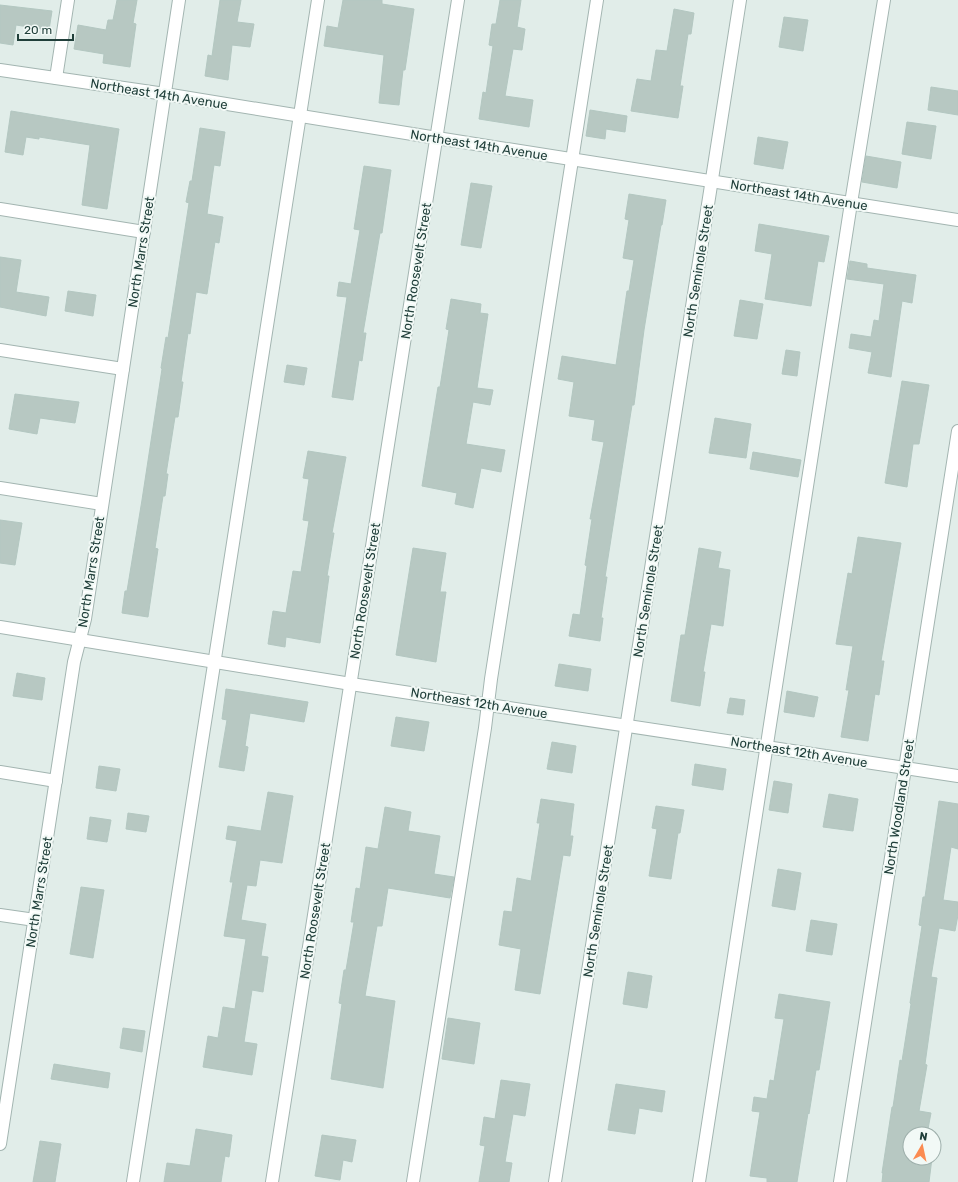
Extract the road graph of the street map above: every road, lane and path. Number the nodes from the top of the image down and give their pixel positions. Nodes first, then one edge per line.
1 (68, 0) edge
2 (179, 0) edge
3 (318, 0) edge
4 (458, 0) edge
5 (597, 0) edge
6 (740, 0) edge
7 (884, 0) edge
8 (0, 70) edge
9 (56, 78) junction
10 (165, 94) junction
11 (300, 116) junction
12 (437, 138) junction
13 (572, 159) junction
14 (712, 182) junction
15 (850, 203) junction
16 (0, 209) edge
17 (958, 220) edge
18 (144, 232) junction
19 (0, 350) edge
20 (123, 369) junction
21 (958, 431) edge
22 (0, 488) edge
23 (102, 504) junction
24 (0, 627) edge
25 (80, 640) junction
26 (215, 662) junction
27 (351, 684) junction
28 (488, 705) junction
29 (627, 726) junction
30 (767, 747) junction
31 (905, 768) junction
32 (0, 772) edge
33 (958, 776) edge
34 (56, 781) junction
35 (0, 915) edge
36 (35, 920) junction
37 (5, 1082) edge
38 (0, 1144) edge
39 (133, 1182) edge
40 (272, 1182) edge
41 (413, 1182) edge
42 (555, 1182) edge
43 (699, 1182) edge
44 (840, 1182) edge

1 - 9 street
2 - 10 street, North Marrs Street
3 - 11 street
4 - 12 street, North Roosevelt Street
5 - 13 street
6 - 14 street, North Seminole Street
7 - 15 street
8 - 9 street, Northeast 14th Avenue
9 - 10 street, Northeast 14th Avenue
10 - 11 street, Northeast 14th Avenue
10 - 18 street, North Marrs Street
11 - 12 street, Northeast 14th Avenue
11 - 26 street
12 - 13 street, Northeast 14th Avenue
12 - 27 street, North Roosevelt Street
13 - 14 street, Northeast 14th Avenue
13 - 28 street
14 - 15 street, Northeast 14th Avenue
14 - 29 street, North Seminole Street
15 - 17 street, Northeast 14th Avenue
15 - 30 street
16 - 18 street
18 - 20 street, North Marrs Street
19 - 20 street
20 - 23 street, North Marrs Street
21 - 31 street, North Woodland Street
22 - 23 street
23 - 25 street, North Marrs Street
24 - 25 street, Northeast 12th Avenue
25 - 26 street, Northeast 12th Avenue
25 - 34 street, North Marrs Street
26 - 27 street, Northeast 12th Avenue
26 - 39 street
27 - 28 street, Northeast 12th Avenue
27 - 40 street, North Roosevelt Street
28 - 29 street, Northeast 12th Avenue
28 - 41 street
29 - 30 street, Northeast 12th Avenue
29 - 42 street, North Seminole Street
30 - 31 street, Northeast 12th Avenue
30 - 43 street
31 - 33 street, Northeast 12th Avenue
31 - 44 street, North Woodland Street
32 - 34 street
34 - 36 street, North Marrs Street
35 - 36 street
36 - 37 street, North Marrs Street
37 - 38 street, North Marrs Street

